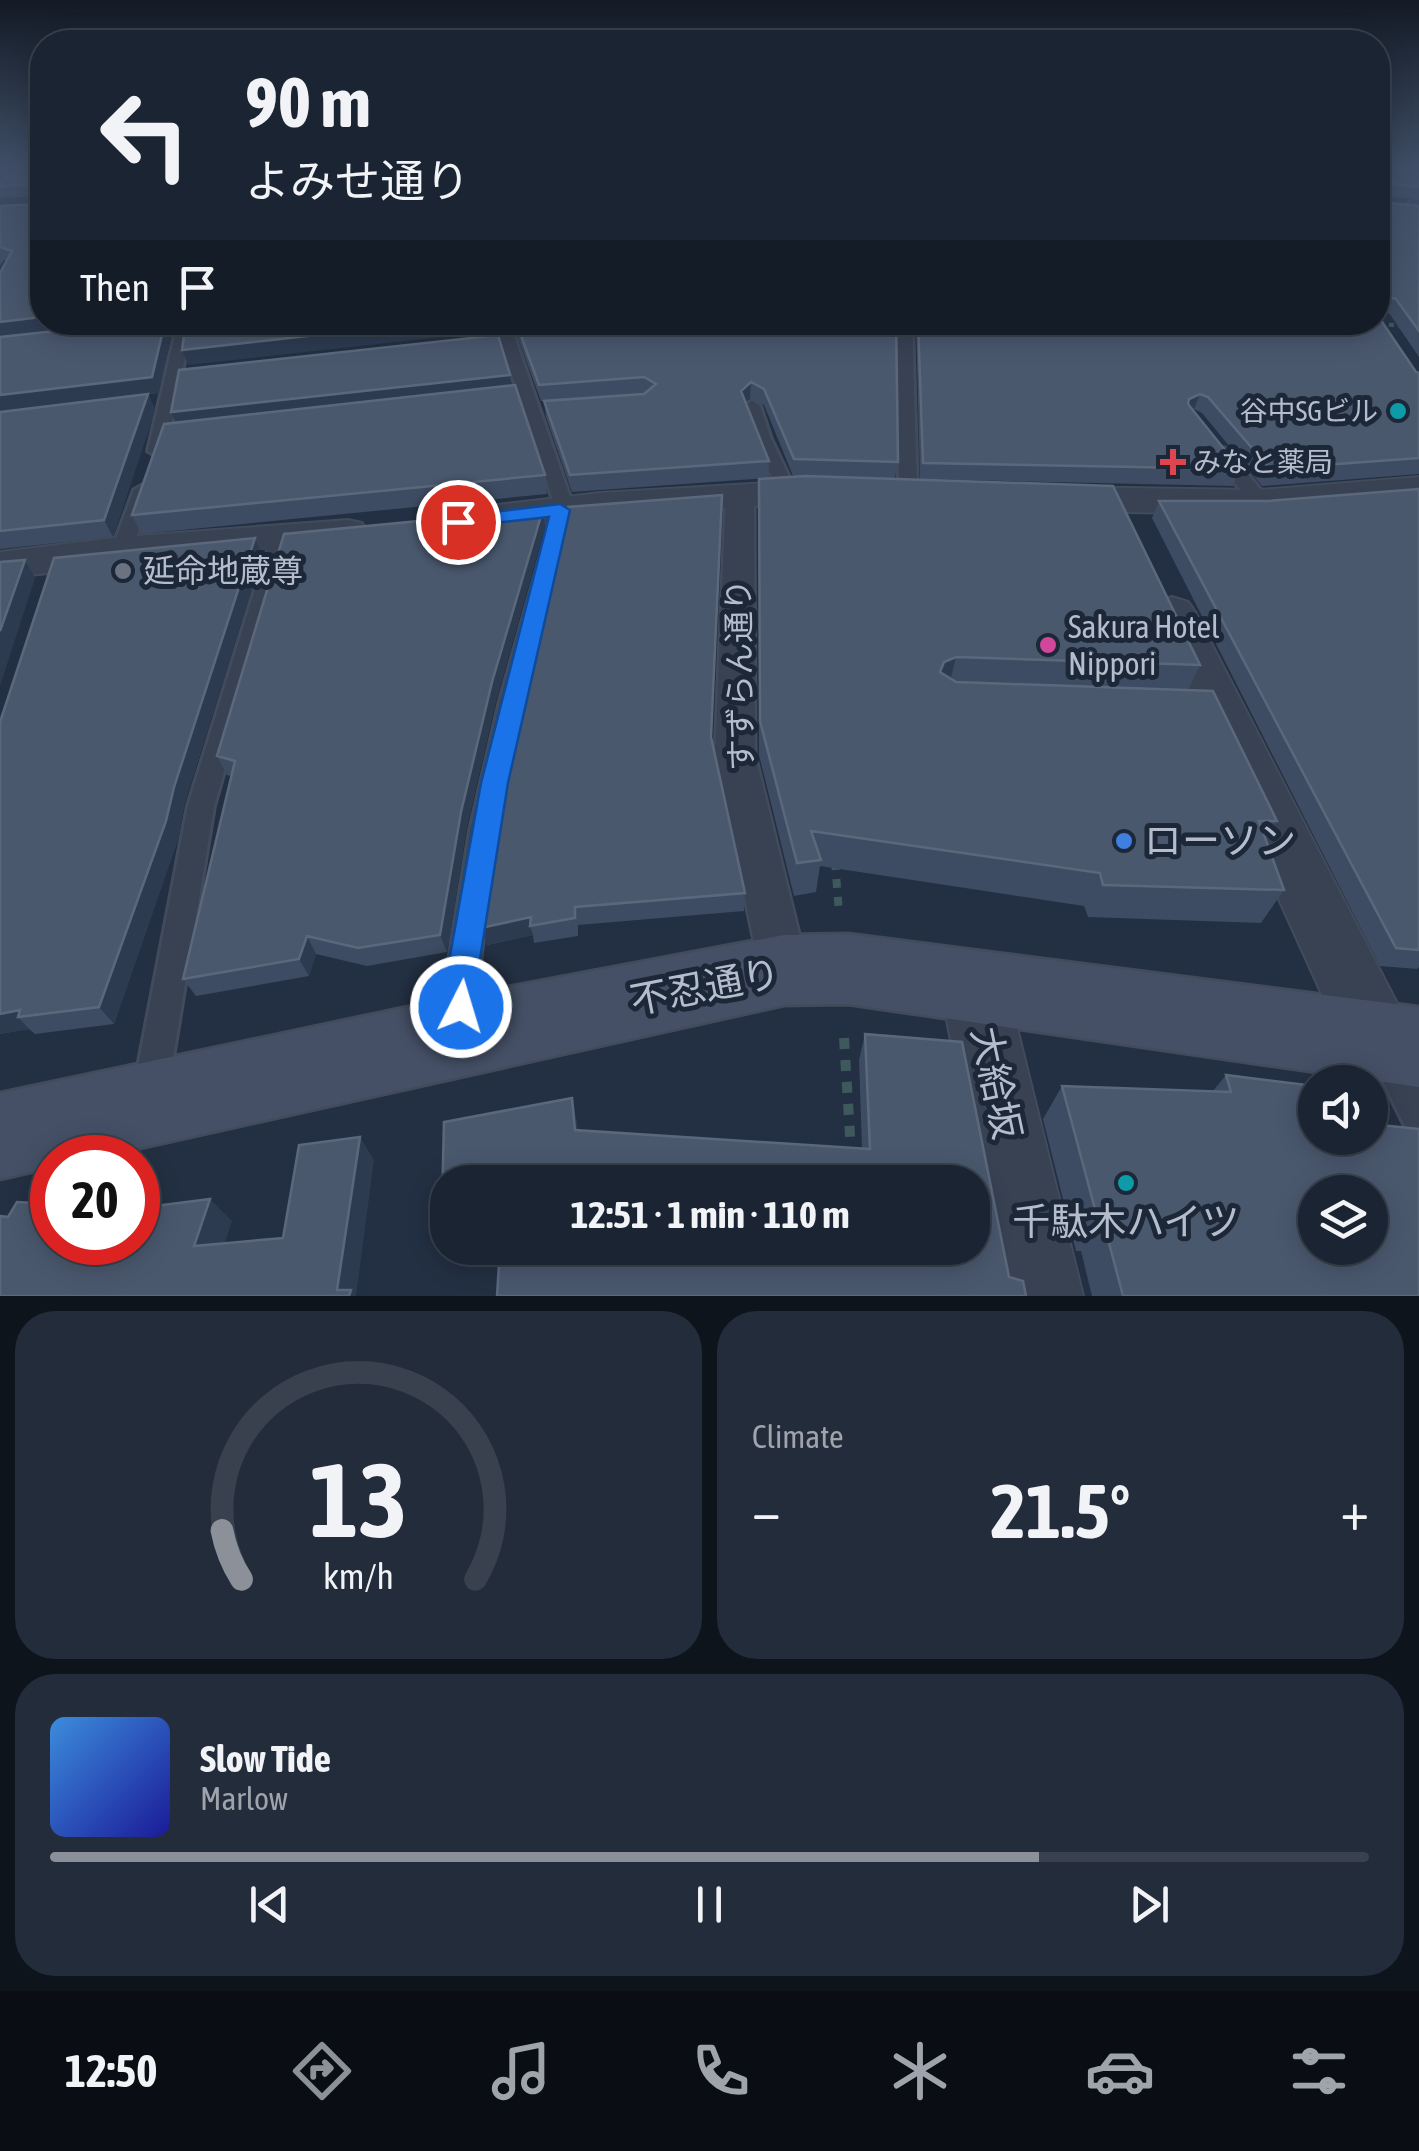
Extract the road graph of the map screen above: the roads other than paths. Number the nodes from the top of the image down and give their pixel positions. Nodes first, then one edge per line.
1 (180, 335) edge
2 (499, 335) edge
3 (907, 335) edge
4 (467, 400) edge
5 (529, 402) junction
6 (752, 406) edge
7 (551, 408) edge
8 (1204, 432) edge
9 (182, 433) edge
10 (162, 435) junction
11 (1417, 490) edge
12 (788, 492) junction
13 (928, 494) joint
14 (740, 495) junction
15 (1024, 498) edge
16 (1120, 502) junction
17 (1260, 502) junction
18 (563, 510) junction
19 (443, 523) edge
20 (388, 528) edge
21 (281, 538) junction
22 (122, 550) junction
23 (0, 565) edge
24 (978, 986) junction
25 (825, 992) junction
26 (460, 1035) junction
27 (1399, 1044) edge
28 (149, 1103) junction
29 (1419, 1118) edge
30 (0, 1136) edge
31 (1041, 1296) edge

1 - 10 lane
2 - 5 lane
3 - 13 lane
4 - 5 lane
5 - 7 lane
5 - 18 lane
6 - 12 lane
8 - 17 lane
9 - 10 lane
10 - 22 lane
11 - 17 street
12 - 13 street
12 - 14 street
14 - 18 street
14 - 25 street, すずらん通り
15 - 16 street
16 - 17 street
16 - 27 street
18 - 19 street
18 - 26 lane
20 - 21 street
21 - 22 street
21 - 28 lane
22 - 23 street
24 - 25 main road, 不忍通り
24 - 27 main road, 不忍通り
24 - 31 street, 大給坂
25 - 26 main road, 不忍通り
26 - 28 main road, 不忍通り
27 - 29 lane
28 - 30 main road, 不忍通り

